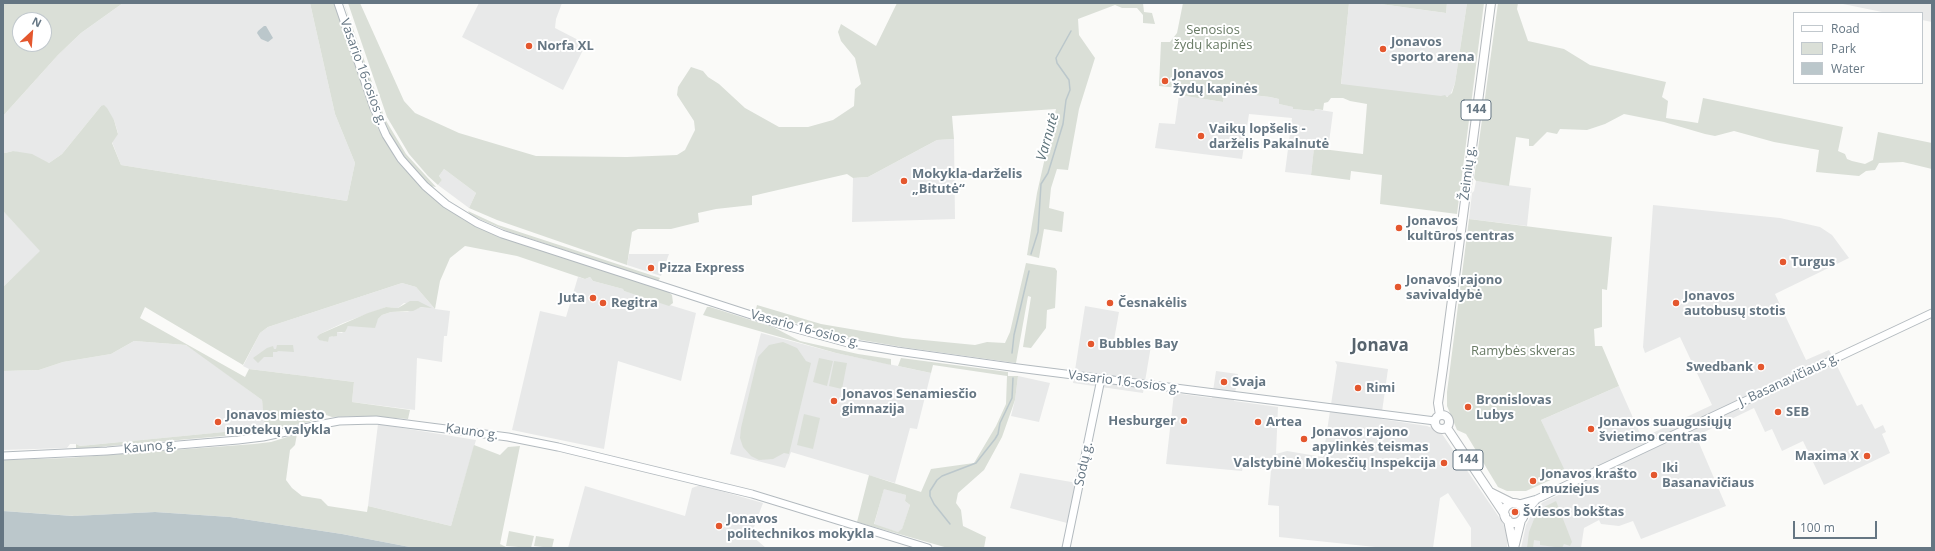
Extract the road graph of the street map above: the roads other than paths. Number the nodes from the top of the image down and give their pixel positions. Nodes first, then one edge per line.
1 (338, 3) edge
2 (1491, 3) edge
3 (1932, 313) edge
4 (1102, 379) junction
5 (1438, 418) junction
6 (1446, 428) junction
7 (3, 456) edge
8 (1490, 492) junction
9 (1537, 499) junction
10 (1515, 503) junction
11 (1522, 517) junction
12 (1507, 518) junction
13 (928, 548) edge
14 (1066, 548) edge
15 (1514, 548) edge

1 - 4 main road, Vasario 16-osios g.
2 - 5 main road, Žeimių g. / 144
3 - 9 main road, J. Basanavičiaus g.
4 - 5 main road, Vasario 16-osios g.
4 - 14 main road, Sodų g.
5 - 6 main road, 144
5 - 6 main road, 144
6 - 8 main road, 144
7 - 13 main road, Kauno g.
8 - 10 main road, 144
8 - 12 main road, 144
9 - 10 main road, J. Basanavičiaus g.
9 - 11 main road, J. Basanavičiaus g.
10 - 11 main road
10 - 12 main road
11 - 12 main road
11 - 15 main road
12 - 15 main road

